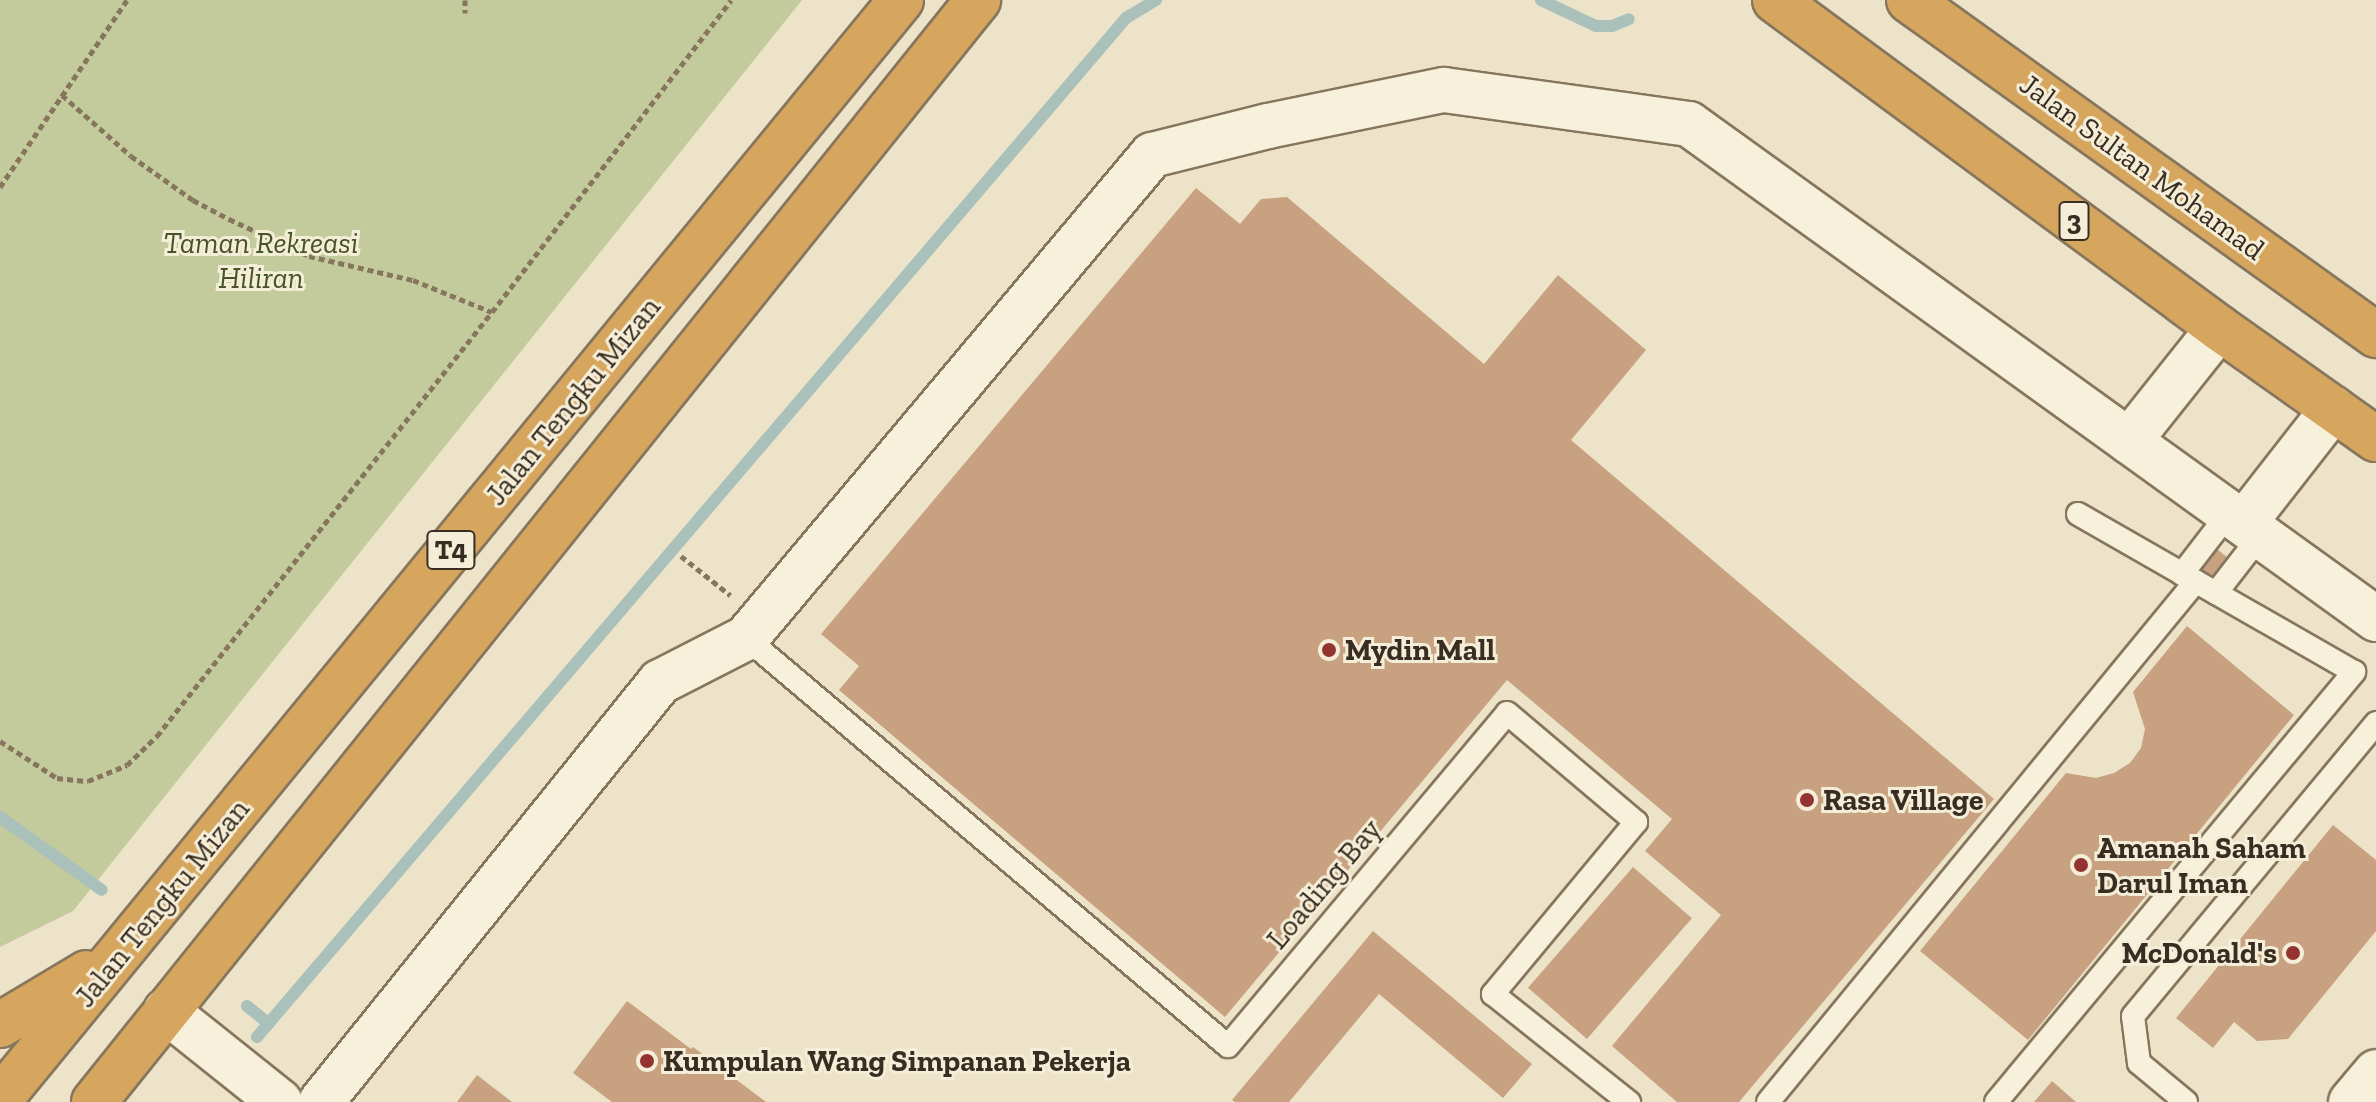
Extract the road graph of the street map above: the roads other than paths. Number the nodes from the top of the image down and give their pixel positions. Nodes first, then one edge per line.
1 (901, 0) edge
2 (978, 0) edge
3 (1767, 0) edge
4 (1775, 0) edge
5 (1909, 0) edge
6 (1809, 25) junction
7 (2219, 328) junction
8 (2376, 335) edge
9 (2333, 409) junction
10 (2376, 439) edge
11 (2129, 441) junction
12 (2078, 514) dead end
13 (2245, 524) junction
14 (2189, 578) junction
15 (2216, 593) junction
16 (2376, 619) edge
17 (754, 629) junction
18 (2376, 723) edge
19 (134, 937) junction
20 (166, 1011) junction
21 (0, 1025) edge
22 (2376, 1072) edge
23 (0, 1099) edge
24 (94, 1102) edge
25 (131, 1102) edge
26 (280, 1102) edge
27 (321, 1102) edge
28 (1629, 1102) edge
29 (1768, 1102) edge
30 (1996, 1102) edge
31 (2186, 1102) edge
32 (2351, 1102) edge

1 - 19 highway, Jalan Tengku Mizan / T4
2 - 20 highway, T4
3 - 6 highway
4 - 6 highway, 3
5 - 8 highway, Jalan Sultan Mohamad
6 - 7 highway, 3
7 - 9 highway, 3
7 - 11 street
9 - 10 highway, 3
9 - 13 street
11 - 13 street
11 - 17 street
12 - 14 lane
13 - 14 lane
13 - 15 lane
13 - 16 street
14 - 15 lane
14 - 29 lane
15 - 30 lane
17 - 27 street
17 - 28 lane, Loading Bay
18 - 31 lane
19 - 21 highway
19 - 23 highway, Jalan Tengku Mizan / T4
20 - 24 highway, T4
20 - 25 highway
20 - 26 street
22 - 32 street

